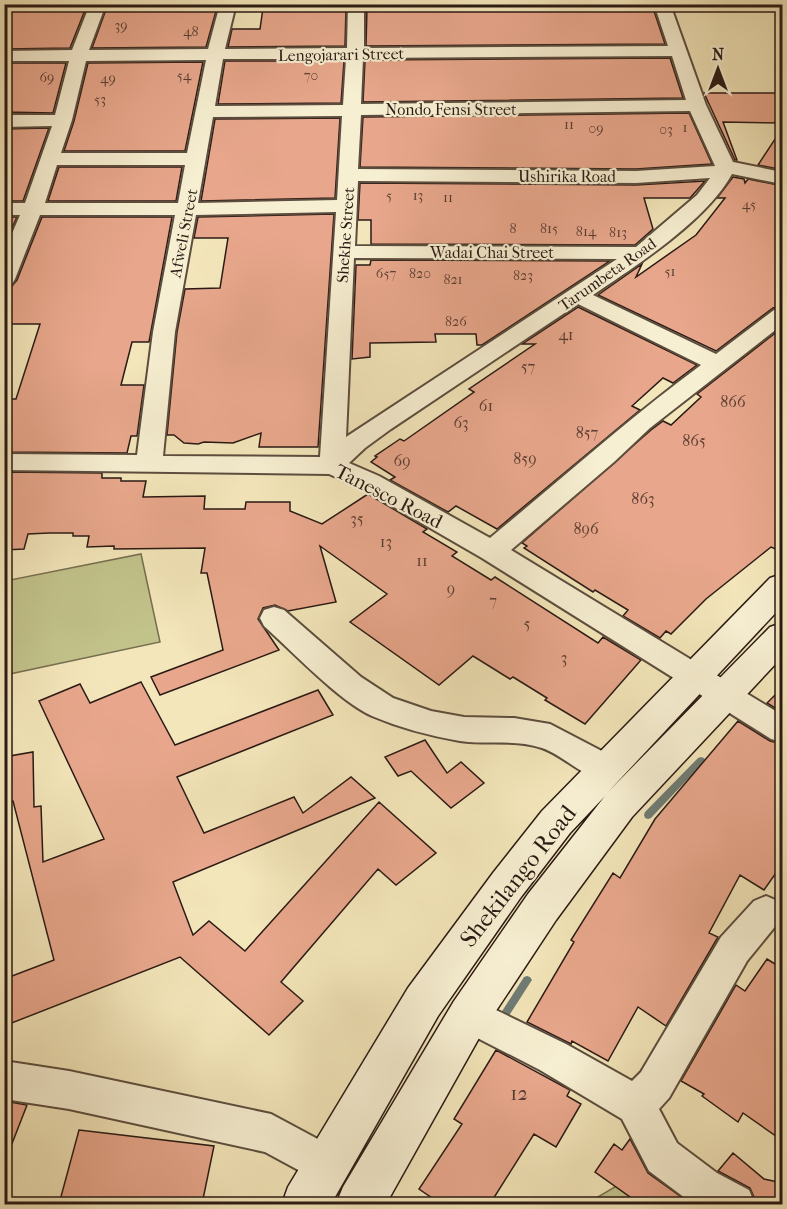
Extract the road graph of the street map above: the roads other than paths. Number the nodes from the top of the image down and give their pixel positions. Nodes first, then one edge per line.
1 (98, 4) edge
2 (228, 4) edge
3 (356, 4) edge
4 (662, 4) edge
5 (677, 51) junction
6 (355, 54) junction
7 (79, 55) junction
8 (4, 56) edge
9 (215, 56) junction
10 (697, 105) junction
11 (351, 108) junction
12 (205, 111) junction
13 (63, 120) junction
14 (4, 121) edge
15 (50, 159) junction
16 (196, 159) junction
17 (726, 168) junction
18 (349, 175) junction
19 (783, 178) edge
20 (346, 206) junction
21 (4, 208) edge
22 (33, 208) junction
23 (187, 209) junction
24 (343, 252) junction
25 (641, 253) junction
26 (4, 279) edge
27 (578, 296) junction
28 (783, 315) edge
29 (718, 365) junction
30 (4, 462) edge
31 (149, 463) junction
32 (332, 466) junction
33 (492, 551) junction
34 (783, 586) edge
35 (274, 618) dead end
36 (783, 636) edge
37 (711, 687) junction
38 (783, 730) edge
39 (608, 769) junction
40 (765, 912) dead end
41 (469, 1015) junction
42 (4, 1080) edge
43 (636, 1105) junction
44 (326, 1165) junction
45 (305, 1204) edge
46 (360, 1204) edge
47 (735, 1204) edge

1 - 7 street
2 - 9 street, Afweli Street
3 - 6 street, Shekhe Street
4 - 5 street
5 - 6 street, Lengojarari Street
5 - 10 street
6 - 9 street, Lengojarari Street
6 - 11 street, Shekhe Street
7 - 8 street, Lengojarari Street
7 - 9 street, Lengojarari Street
7 - 13 street
9 - 12 street, Afweli Street
10 - 11 street, Nondo Fensi Street
10 - 17 street
11 - 12 street, Nondo Fensi Street
11 - 18 street, Shekhe Street
12 - 16 street, Afweli Street
13 - 14 street
13 - 15 street
15 - 16 street
15 - 22 street
16 - 23 street, Afweli Street
17 - 18 street, Ushirika Road
17 - 19 street, Ushirika Road
17 - 25 street, Tarumbeta Road
18 - 20 street, Shekhe Street
20 - 23 street
20 - 24 street, Shekhe Street
21 - 22 street
22 - 23 street
22 - 26 street
23 - 31 street, Afweli Street
24 - 25 street, Wadai Chai Street
24 - 32 street, Shekhe Street
25 - 27 street, Tarumbeta Road
27 - 29 street
27 - 32 street, Tarumbeta Road
28 - 29 street
29 - 33 street
30 - 31 street, Tanesco Road
31 - 32 street, Tanesco Road
32 - 33 street, Tanesco Road
33 - 37 street, Tanesco Road
34 - 37 main road, Shekilango Road
35 - 39 street
36 - 37 main road, Shekilango Road
37 - 38 street, Tanesco Road
37 - 39 main road, Shekilango Road
37 - 41 main road, Shekilango Road
39 - 44 main road, Shekilango Road
40 - 43 street
41 - 43 street
41 - 46 main road, Shekilango Road
42 - 44 street
43 - 47 street
44 - 45 main road, Shekilango Road

